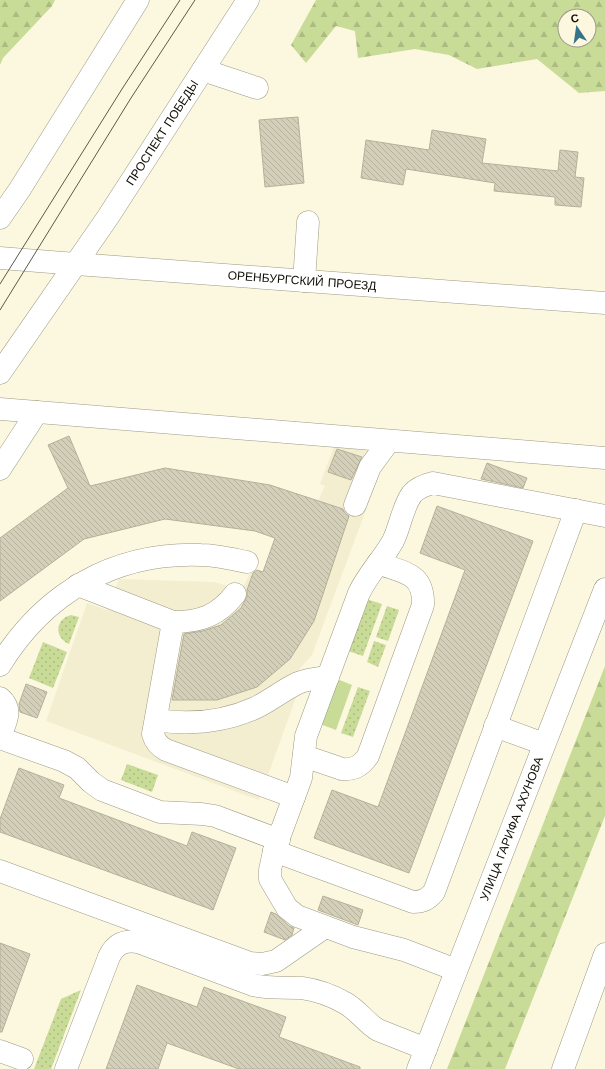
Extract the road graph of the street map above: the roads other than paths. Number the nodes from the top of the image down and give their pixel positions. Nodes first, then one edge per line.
1 (138, 0) edge
2 (248, 0) edge
3 (203, 70) junction
4 (257, 88) dead end
5 (0, 218) edge
6 (308, 222) dead end
7 (0, 258) edge
8 (76, 264) junction
9 (304, 281) junction
10 (605, 303) edge
11 (0, 373) edge
12 (0, 409) edge
13 (37, 412) junction
14 (389, 441) junction
15 (605, 458) edge
16 (0, 469) edge
17 (356, 505) dead end
18 (576, 510) junction
19 (605, 516) edge
20 (247, 562) dead end
21 (378, 563) junction
22 (78, 585) junction
23 (605, 589) edge
24 (235, 594) dead end
25 (173, 622) junction
26 (0, 666) edge
27 (328, 677) junction
28 (0, 698) edge
29 (156, 720) junction
30 (496, 726) junction
31 (0, 737) edge
32 (544, 744) junction
33 (304, 756) junction
34 (294, 797) junction
35 (276, 845) junction
36 (0, 871) edge
37 (325, 927) junction
38 (605, 954) edge
39 (456, 970) junction
40 (426, 1049) junction
41 (0, 1051) edge
42 (22, 1059) dead end
43 (66, 1069) edge
44 (418, 1069) edge
45 (563, 1069) edge

1 - 5 main road
2 - 3 main road, ПРОСПЕКТ ПОБЕДЫ
3 - 4 main road
3 - 8 main road, ПРОСПЕКТ ПОБЕДЫ
6 - 9 main road
7 - 8 main road, ОРЕНБУРГСКИЙ ПРОЕЗД
8 - 9 main road, ОРЕНБУРГСКИЙ ПРОЕЗД
8 - 11 main road, ПРОСПЕКТ ПОБЕДЫ
9 - 10 main road, ОРЕНБУРГСКИЙ ПРОЕЗД
12 - 13 main road
13 - 14 main road
13 - 16 main road
14 - 15 main road
14 - 17 main road
18 - 19 main road
18 - 21 main road
18 - 30 main road
20 - 22 main road
21 - 27 main road
21 - 33 main road
22 - 25 main road
22 - 26 main road
23 - 32 main road, УЛИЦА ГАРИФА АХУНОВА
24 - 25 main road
25 - 29 main road
27 - 29 main road
27 - 33 main road
28 - 31 main road
29 - 34 main road
30 - 32 main road
30 - 35 main road
31 - 35 main road
32 - 39 main road, УЛИЦА ГАРИФА АХУНОВА
33 - 34 main road
34 - 35 main road
35 - 37 main road
36 - 37 main road
37 - 39 main road
38 - 45 main road
39 - 40 main road, УЛИЦА ГАРИФА АХУНОВА
40 - 43 main road
40 - 44 main road, УЛИЦА ГАРИФА АХУНОВА
41 - 42 main road

